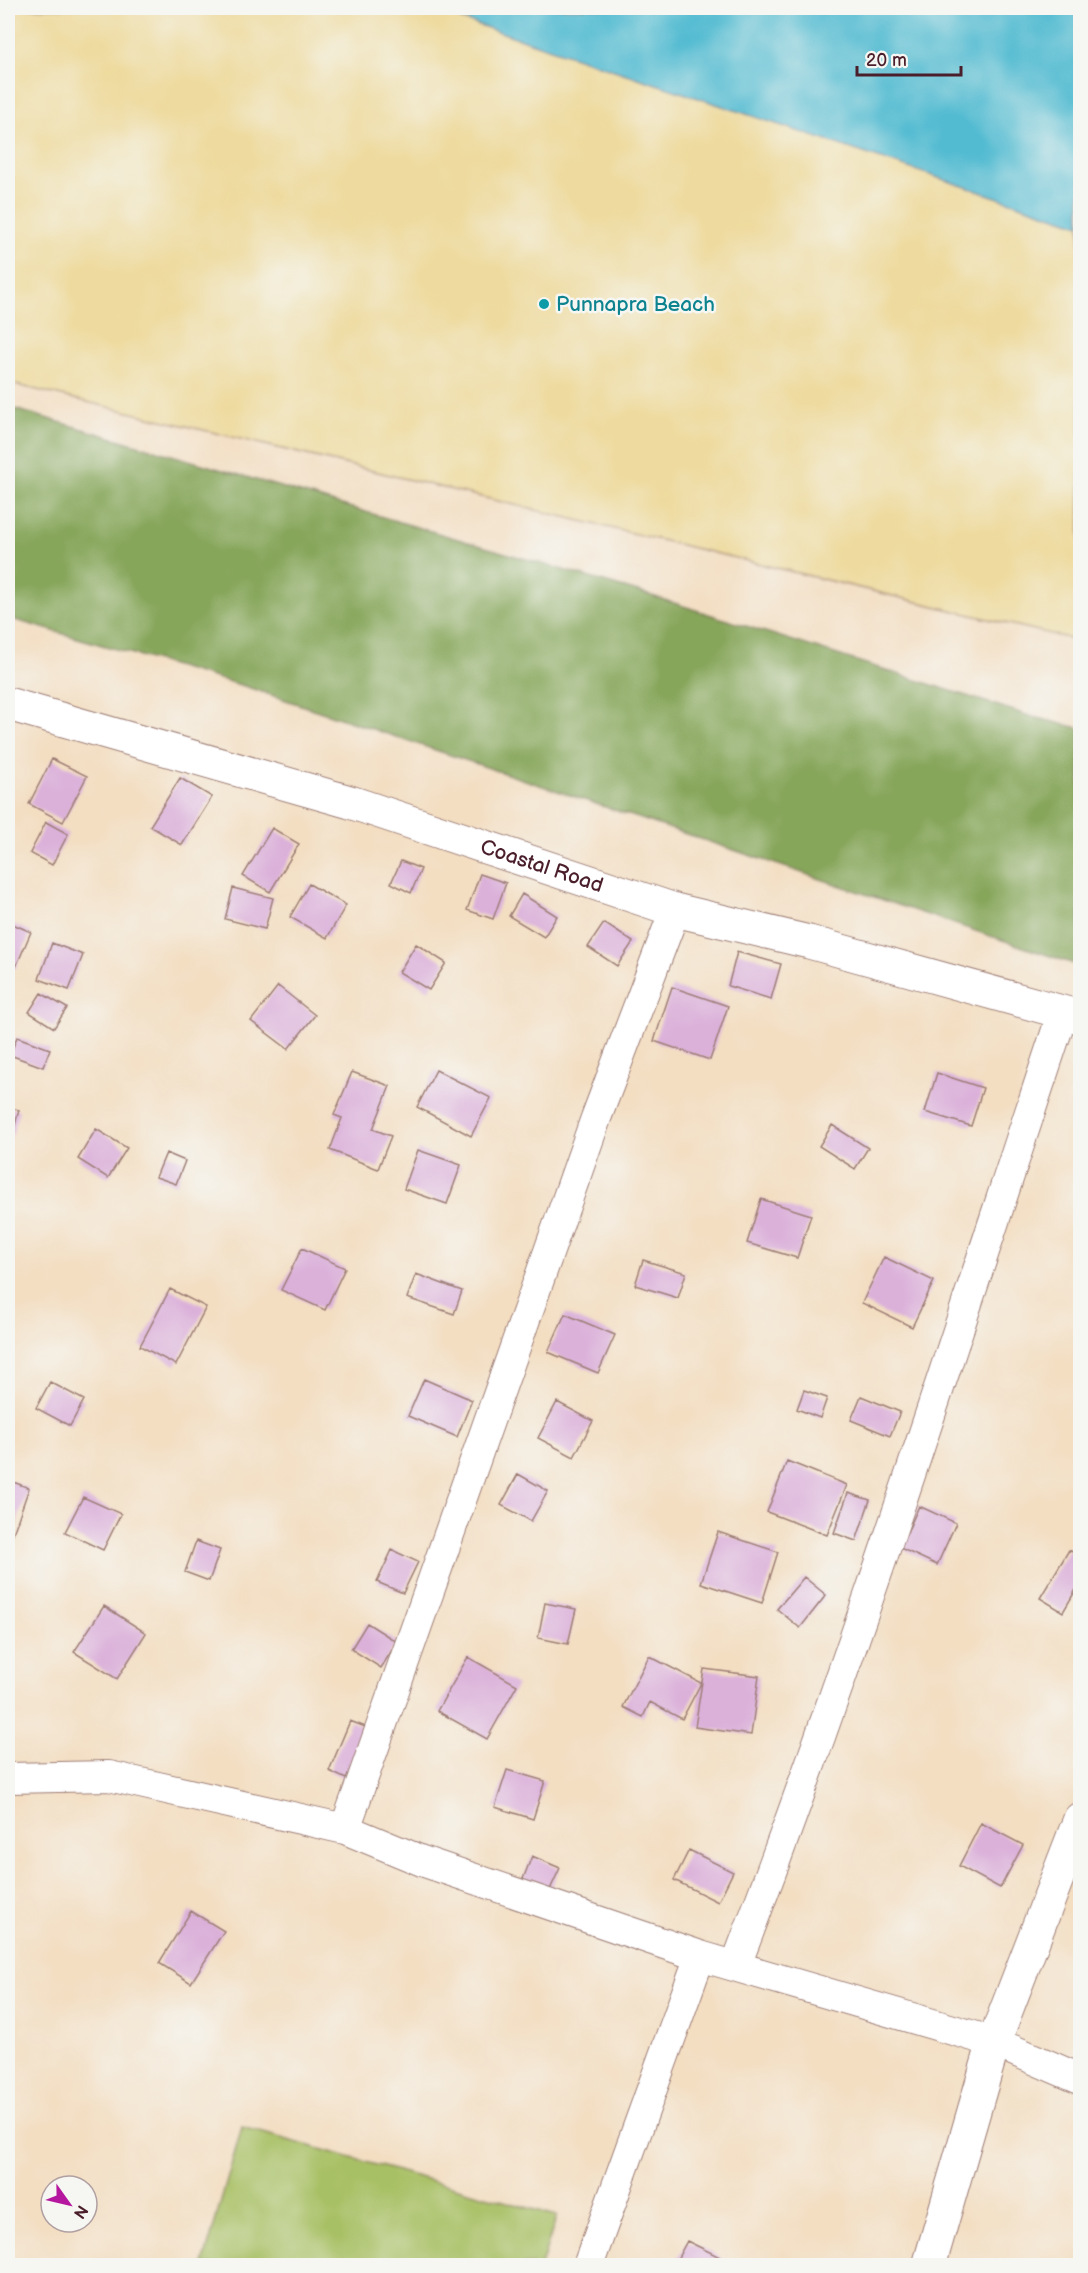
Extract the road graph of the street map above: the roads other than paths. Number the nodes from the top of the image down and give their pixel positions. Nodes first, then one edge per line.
1 (8, 704) edge
2 (675, 910) junction
3 (1072, 1015) edge
4 (8, 1778) edge
5 (1080, 1819) edge
6 (345, 1829) junction
7 (700, 1956) junction
8 (736, 1965) junction
9 (994, 2042) junction
10 (1080, 2079) edge
11 (588, 2265) edge
12 (929, 2265) edge

1 - 2 street, Coastal Road
2 - 3 street, Coastal Road
2 - 6 street
3 - 8 street
4 - 6 street
5 - 9 street
6 - 7 street
7 - 8 street
7 - 11 street
8 - 9 street
9 - 10 street
9 - 12 street

